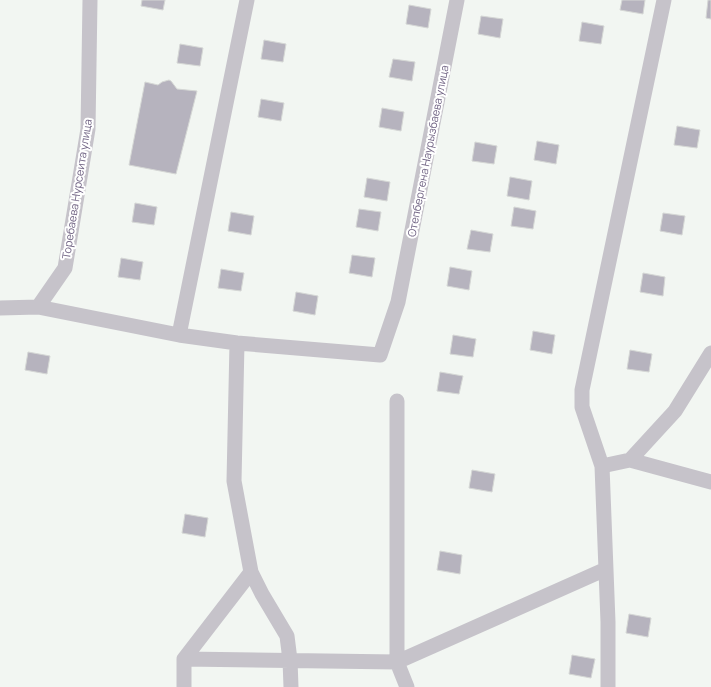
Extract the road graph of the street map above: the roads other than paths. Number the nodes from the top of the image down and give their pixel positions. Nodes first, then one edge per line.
1 (90, 0) edge
2 (247, 0) edge
3 (458, 0) edge
4 (664, 0) edge
5 (38, 307) junction
6 (0, 308) edge
7 (179, 335) junction
8 (237, 343) junction
9 (711, 353) edge
10 (397, 401) dead end
11 (630, 460) junction
12 (602, 466) junction
13 (711, 482) edge
14 (606, 569) junction
15 (251, 572) junction
16 (184, 659) junction
17 (290, 660) junction
18 (397, 662) junction
19 (184, 687) edge
20 (291, 687) edge
21 (407, 687) edge
22 (608, 687) edge

1 - 5 street, Торебаева Нурсеита улица
2 - 7 street
3 - 8 street, Отепбергена Наурызбаева улица
4 - 12 street
5 - 6 street
5 - 7 street
7 - 8 street
8 - 15 street
9 - 11 street
10 - 18 street
11 - 12 street
11 - 13 street
12 - 14 street
14 - 18 street
14 - 22 street
15 - 16 street
15 - 17 street
16 - 17 street
16 - 19 street
17 - 18 street
17 - 20 street
18 - 21 street

